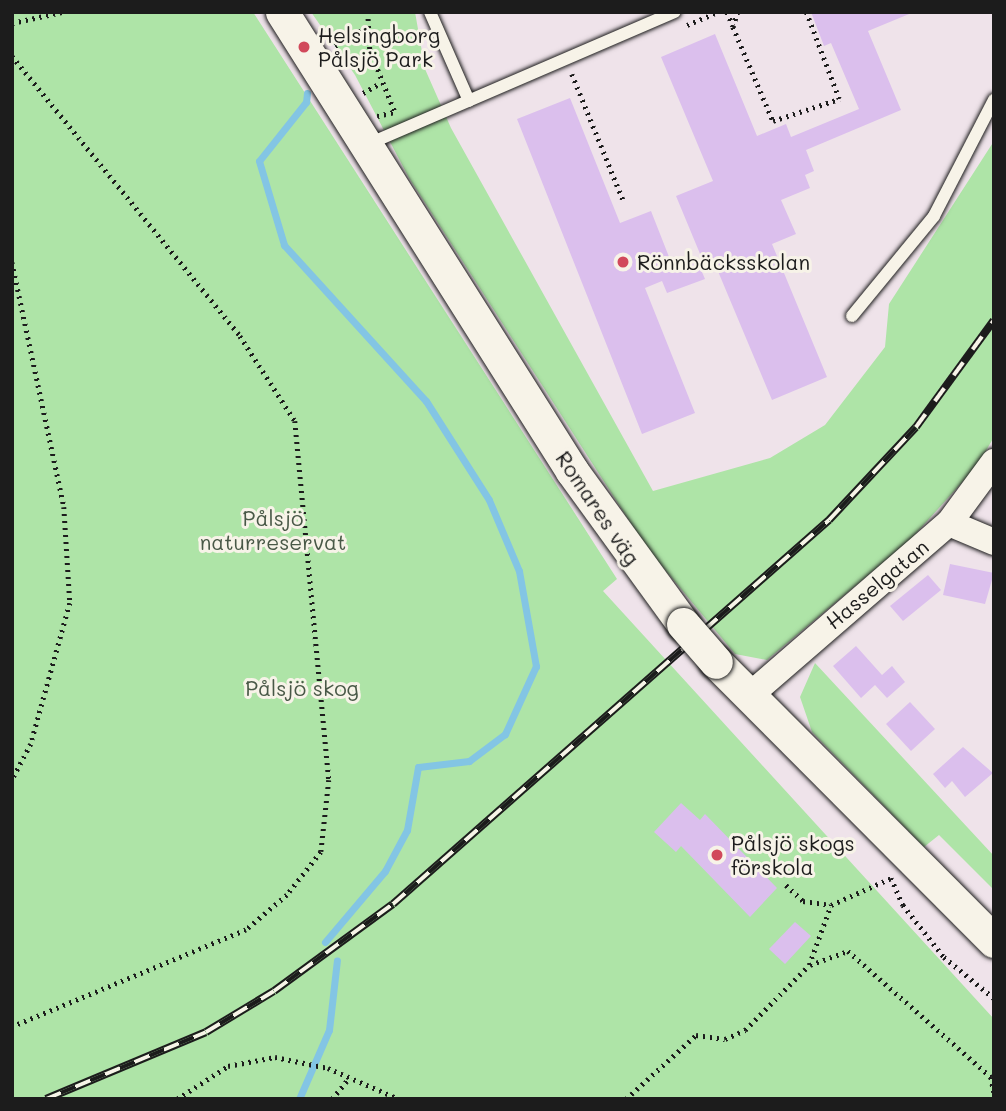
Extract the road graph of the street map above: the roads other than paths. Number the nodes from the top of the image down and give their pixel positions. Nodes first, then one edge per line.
1 (282, 12) edge
2 (430, 12) edge
3 (675, 12) edge
4 (994, 100) edge
5 (469, 101) junction
6 (366, 145) junction
7 (852, 316) dead end
8 (994, 462) edge
9 (949, 523) junction
10 (994, 542) edge
11 (749, 695) junction
12 (994, 941) edge

1 - 6 street, Romares väg
2 - 5 lane
3 - 5 lane
4 - 7 lane
5 - 6 lane
6 - 11 street, Romares väg, bridge
8 - 9 street, Hasselgatan
9 - 10 street
9 - 11 street, Hasselgatan
11 - 12 street, Romares väg

